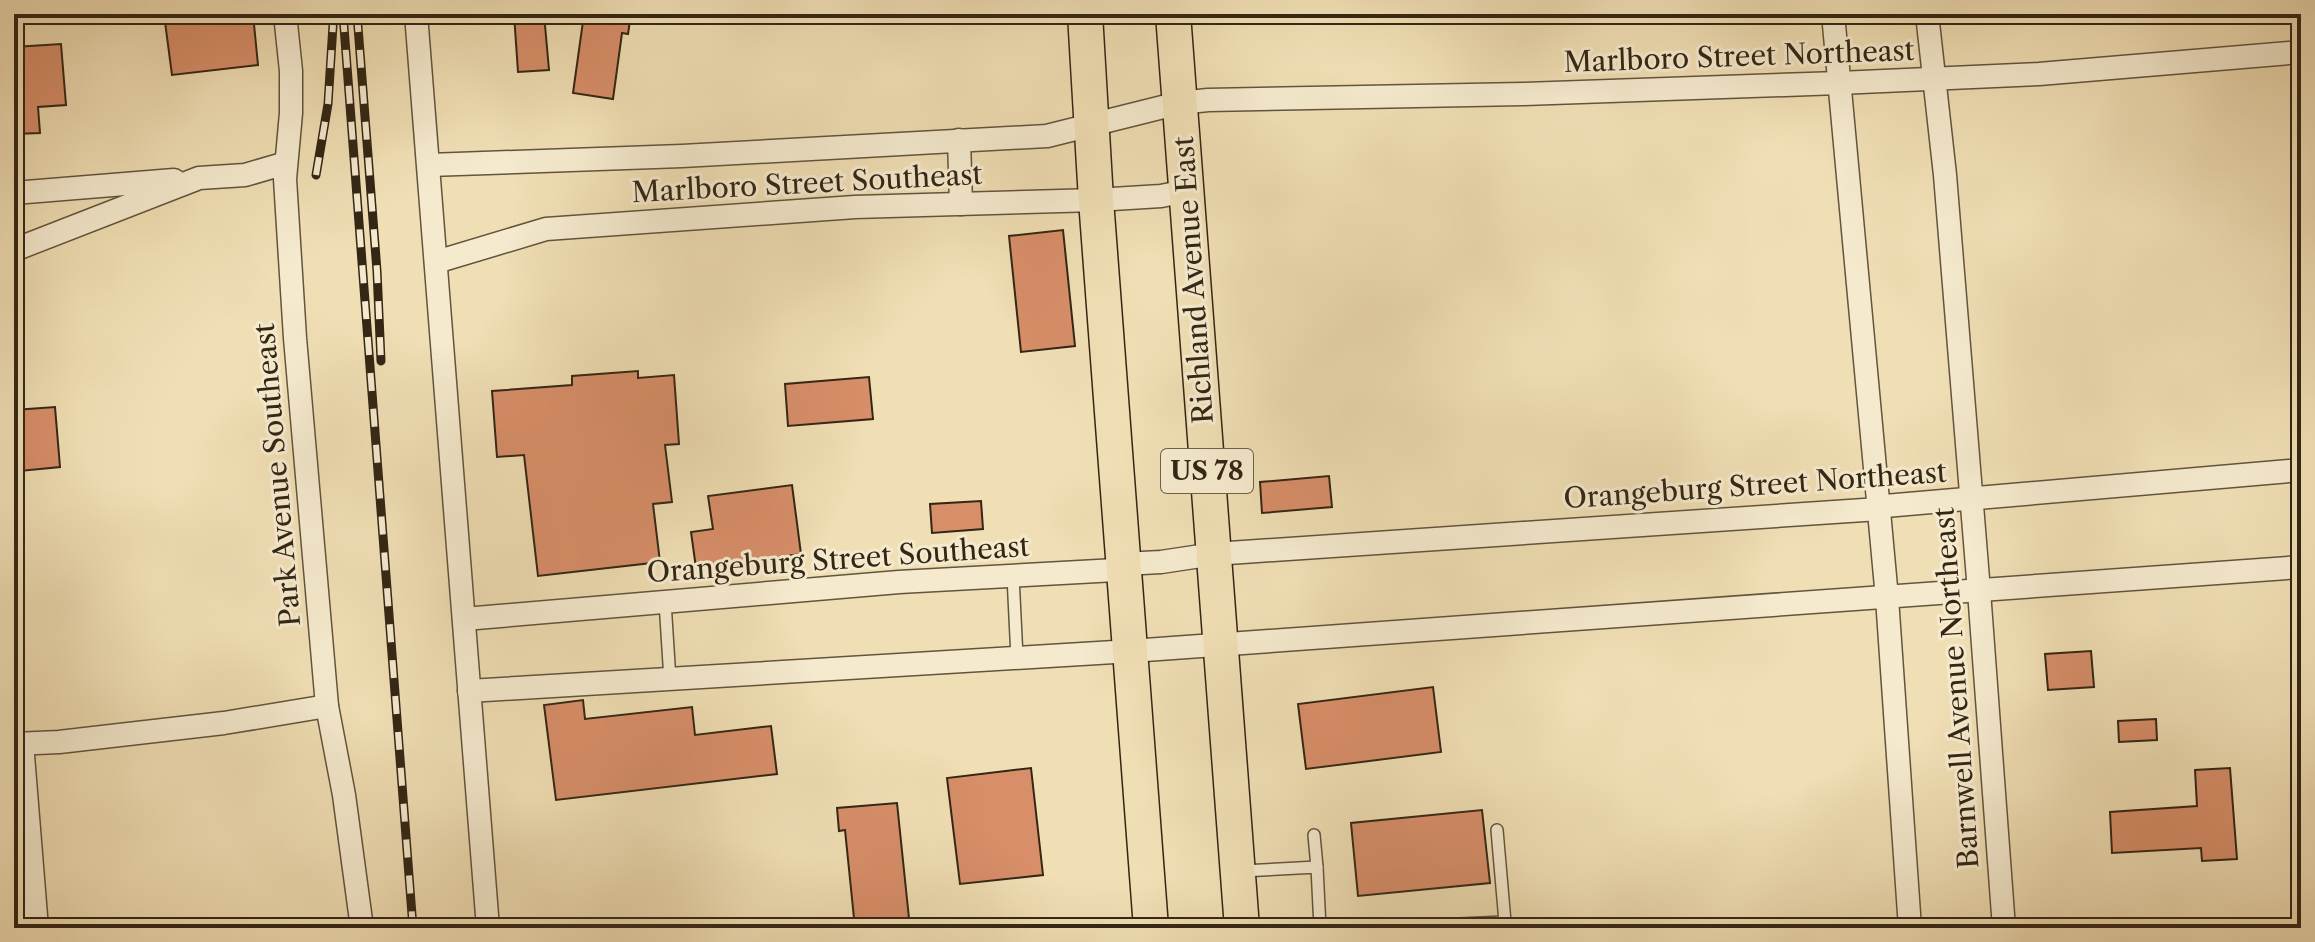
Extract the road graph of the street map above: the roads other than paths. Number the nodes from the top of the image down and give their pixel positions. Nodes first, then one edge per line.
1 (285, 14) edge
2 (416, 14) edge
3 (1085, 14) edge
4 (1173, 14) edge
5 (1833, 14) edge
6 (1927, 14) edge
7 (2301, 52) edge
8 (1934, 78) junction
9 (1839, 83) junction
10 (1179, 103) junction
11 (1091, 125) junction
12 (959, 140) junction
13 (286, 163) junction
14 (429, 165) junction
15 (199, 178) junction
16 (1186, 191) junction
17 (14, 193) edge
18 (1096, 200) junction
19 (961, 204) junction
20 (14, 250) edge
21 (436, 262) junction
22 (2301, 470) edge
23 (1972, 499) junction
24 (1879, 509) junction
25 (1214, 554) junction
26 (1123, 564) junction
27 (2301, 567) edge
28 (1013, 576) junction
29 (1979, 591) junction
30 (1887, 598) junction
31 (665, 602) junction
32 (464, 619) junction
33 (1220, 643) junction
34 (1131, 651) junction
35 (1017, 658) junction
36 (670, 680) junction
37 (469, 691) junction
38 (327, 706) junction
39 (18, 744) edge
40 (1497, 830) dead end
41 (1314, 835) dead end
42 (1317, 867) junction
43 (1238, 872) junction
44 (1506, 925) edge
45 (37, 928) edge
46 (362, 928) edge
47 (488, 928) edge
48 (1151, 928) edge
49 (1242, 928) edge
50 (1320, 928) edge
51 (1366, 928) edge
52 (1910, 928) edge
53 (2004, 928) edge

1 - 13 street, Park Avenue Southeast
2 - 14 street
3 - 11 main road
4 - 10 main road, Richland Avenue East / US 78
5 - 9 street
6 - 8 street, Barnwell Avenue Northeast
7 - 8 street, Marlboro Street Northeast
8 - 9 street, Marlboro Street Northeast
8 - 23 street, Barnwell Avenue Northeast
9 - 10 street, Marlboro Street Northeast
9 - 24 street
10 - 11 street, Marlboro Street Southeast
10 - 16 main road, Richland Avenue East / US 78
11 - 12 street, Marlboro Street Southeast
11 - 18 main road
12 - 14 street, Marlboro Street Southeast
12 - 19 street
13 - 15 street
13 - 38 street, Park Avenue Southeast
14 - 21 street
15 - 17 street
15 - 20 street
16 - 18 street, Marlboro Street Southeast
16 - 25 main road, Richland Avenue East / US 78
18 - 19 street, Marlboro Street Southeast
18 - 26 main road
19 - 21 street, Marlboro Street Southeast
21 - 32 street
22 - 23 street, Orangeburg Street Northeast
23 - 24 street, Orangeburg Street Northeast
23 - 29 street, Barnwell Avenue Northeast
24 - 25 street, Orangeburg Street Northeast
24 - 30 street
25 - 26 street, Orangeburg Street Southeast
25 - 33 main road, Richland Avenue East / US 78
26 - 28 street, Orangeburg Street Southeast
26 - 34 main road
27 - 29 street
28 - 31 street, Orangeburg Street Southeast
28 - 35 lane
29 - 30 street
29 - 53 street, Barnwell Avenue Northeast
30 - 33 street
30 - 52 street
31 - 32 street, Orangeburg Street Southeast
31 - 36 lane
32 - 37 street
33 - 34 street
33 - 43 main road, Richland Avenue East / US 78
34 - 35 street
34 - 48 main road
35 - 36 street
36 - 37 street
37 - 47 street
38 - 39 street
38 - 46 street, Park Avenue Southeast
39 - 45 street
40 - 44 lane
41 - 42 lane
42 - 43 lane
42 - 50 lane
43 - 49 main road, Richland Avenue East / US 78
44 - 51 lane

